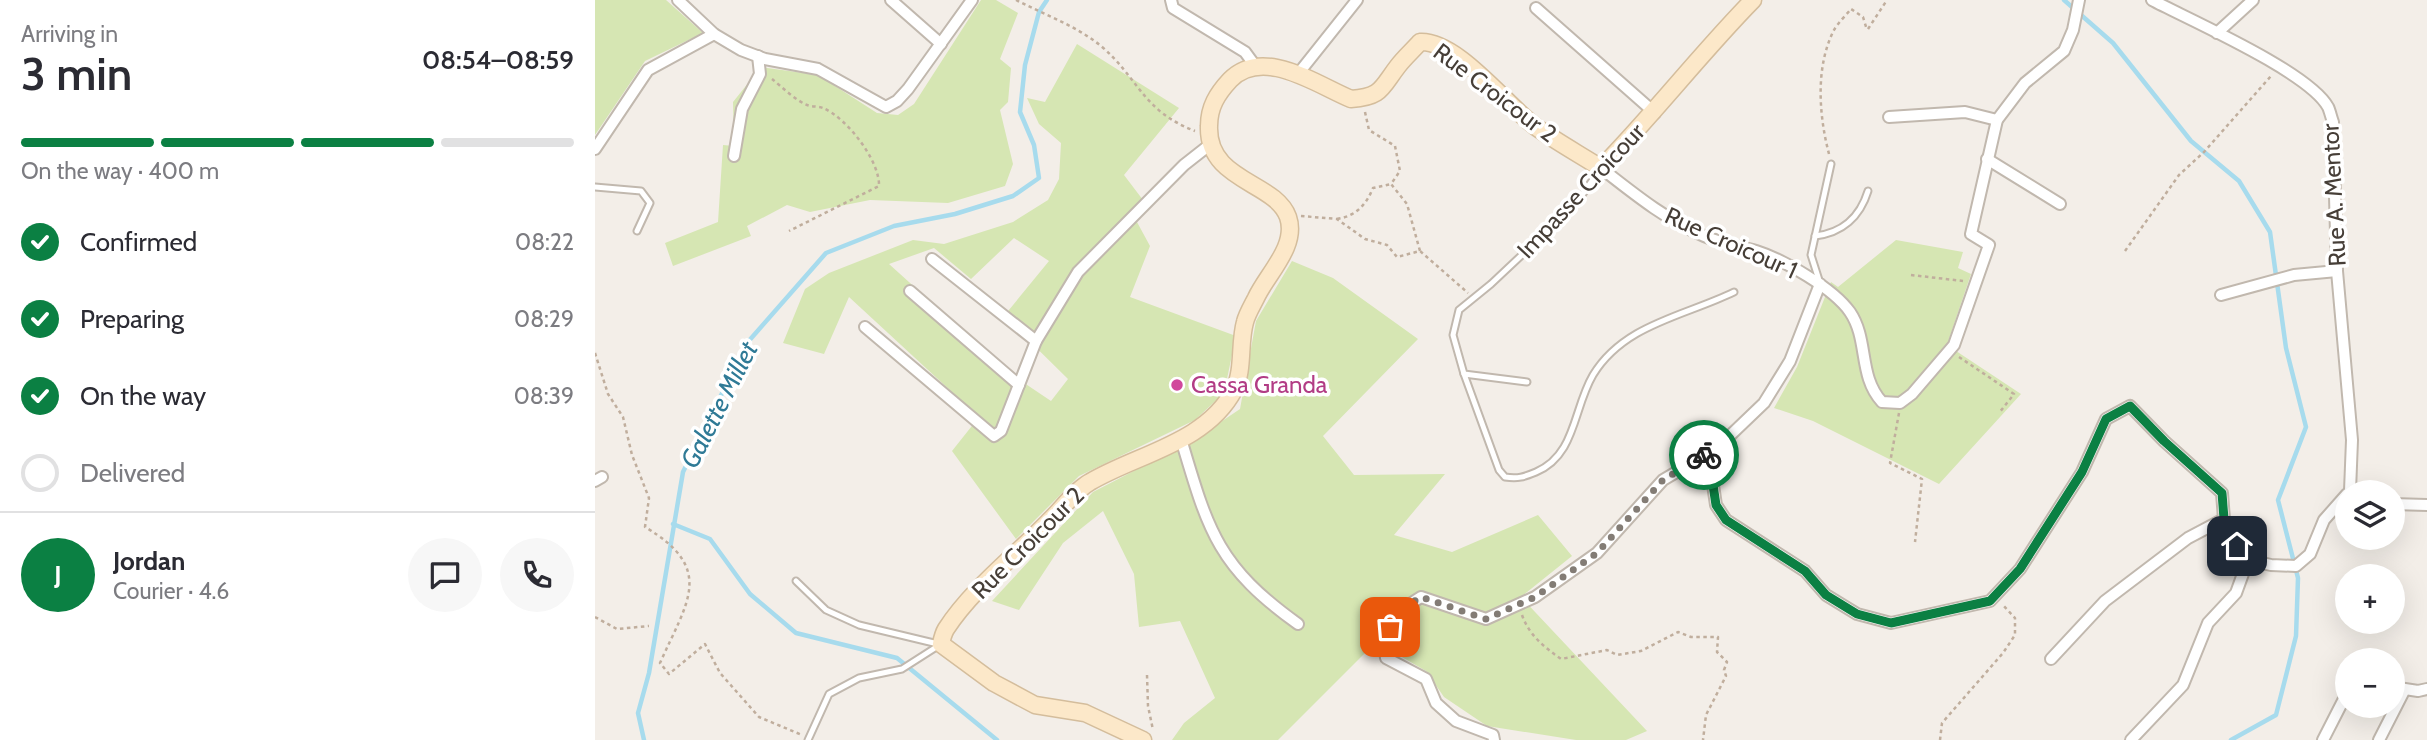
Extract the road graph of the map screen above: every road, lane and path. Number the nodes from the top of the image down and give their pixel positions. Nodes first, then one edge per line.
1 (678, 0) edge
2 (891, 0) edge
3 (972, 0) edge
4 (1016, 0) edge
5 (1171, 0) edge
6 (1357, 0) edge
7 (1753, 0) edge
8 (1887, 0) edge
9 (2079, 0) edge
10 (2152, 0) edge
11 (2253, 0) edge
12 (1536, 8) dead end
13 (2217, 33) junction
14 (714, 34) junction
15 (941, 44) junction
16 (761, 57) junction
17 (2280, 66) junction
18 (1256, 67) junction
19 (1298, 74) junction
20 (1363, 98) junction
21 (1655, 113) junction
22 (1889, 117) dead end
23 (1997, 120) junction
24 (1210, 139) junction
25 (595, 149) edge
26 (734, 156) dead end
27 (1987, 159) junction
28 (1831, 164) joint
29 (1601, 168) junction
30 (1391, 184) junction
31 (595, 187) edge
32 (1868, 191) dead end
33 (2060, 204) dead end
34 (1287, 215) junction
35 (1337, 219) junction
36 (637, 231) dead end
37 (789, 231) dead end
38 (1815, 236) junction
39 (1420, 251) junction
40 (2125, 251) dead end
41 (932, 259) dead end
42 (2337, 271) junction
43 (1911, 275) dead end
44 (1978, 282) junction
45 (1820, 284) junction
46 (911, 292) dead end
47 (1734, 292) dead end
48 (2221, 295) dead end
49 (1473, 298) junction
50 (865, 327) dead end
51 (1036, 341) junction
52 (1949, 350) junction
53 (595, 353) edge
54 (1464, 374) junction
55 (1527, 382) dead end
56 (1019, 384) junction
57 (1901, 403) junction
58 (1999, 413) dead end
59 (1181, 439) junction
60 (1717, 448) junction
61 (2350, 480) edge
62 (2405, 505) edge
63 (2427, 505) edge
64 (2335, 508) edge
65 (2224, 519) junction
66 (1915, 542) dead end
67 (2248, 559) junction
68 (796, 580) dead end
69 (1994, 597) junction
70 (1519, 605) junction
71 (595, 617) edge
72 (1298, 624) dead end
73 (649, 625) dead end
74 (941, 644) junction
75 (2050, 659) dead end
76 (1147, 675) dead end
77 (2427, 689) edge
78 (2405, 691) edge
79 (2335, 716) edge
80 (2390, 718) edge
81 (808, 739) edge
82 (1143, 740) edge
83 (1155, 740) edge
84 (1494, 740) edge
85 (1703, 740) edge
86 (1940, 740) edge
87 (2131, 740) edge
88 (2323, 740) edge
89 (2379, 740) edge

1 - 14 street
2 - 15 street
3 - 15 street
4 - 24 path
5 - 18 street
6 - 19 street
7 - 21 street, Impasse Croicour
8 - 28 path
9 - 23 street
10 - 13 street, Rue A. Mentor
11 - 13 street
12 - 21 street
13 - 17 street, Rue A. Mentor
14 - 16 street
14 - 25 street
15 - 16 street
16 - 26 street
16 - 37 path
17 - 40 path
17 - 42 street, Rue A. Mentor
18 - 19 street
18 - 24 street
19 - 20 street
20 - 29 street, Rue Croicour 2
20 - 30 path
21 - 29 street, Impasse Croicour
22 - 23 street
23 - 27 street
24 - 34 street
24 - 51 street
27 - 33 street
27 - 44 street
28 - 38 lane
29 - 45 street, Rue Croicour 1
29 - 49 lane, Impasse Croicour
30 - 35 path
30 - 39 path
31 - 36 lane
32 - 38 lane
34 - 35 path
34 - 59 street, Rue Croicour 2
35 - 39 path
38 - 45 lane
39 - 49 path
41 - 51 street
42 - 48 street
42 - 61 street, Rue A. Mentor
43 - 44 path
44 - 52 street
45 - 57 street, Rue Croicour 1
45 - 60 street
46 - 56 street
47 - 54 lane, Impasse Croicour
49 - 54 lane, Impasse Croicour
50 - 56 street
51 - 56 street
52 - 57 street
52 - 58 path
53 - 81 path
54 - 55 lane
57 - 66 path
59 - 72 street
59 - 74 street, Rue Croicour 2
60 - 69 street
60 - 70 street
62 - 63 street
64 - 67 street
65 - 67 street
65 - 69 street
65 - 75 street
67 - 87 street
68 - 74 lane
69 - 86 path
70 - 84 street
70 - 85 path
71 - 73 path
74 - 81 lane
74 - 82 street
76 - 83 path
77 - 78 street
79 - 88 street
80 - 89 street

